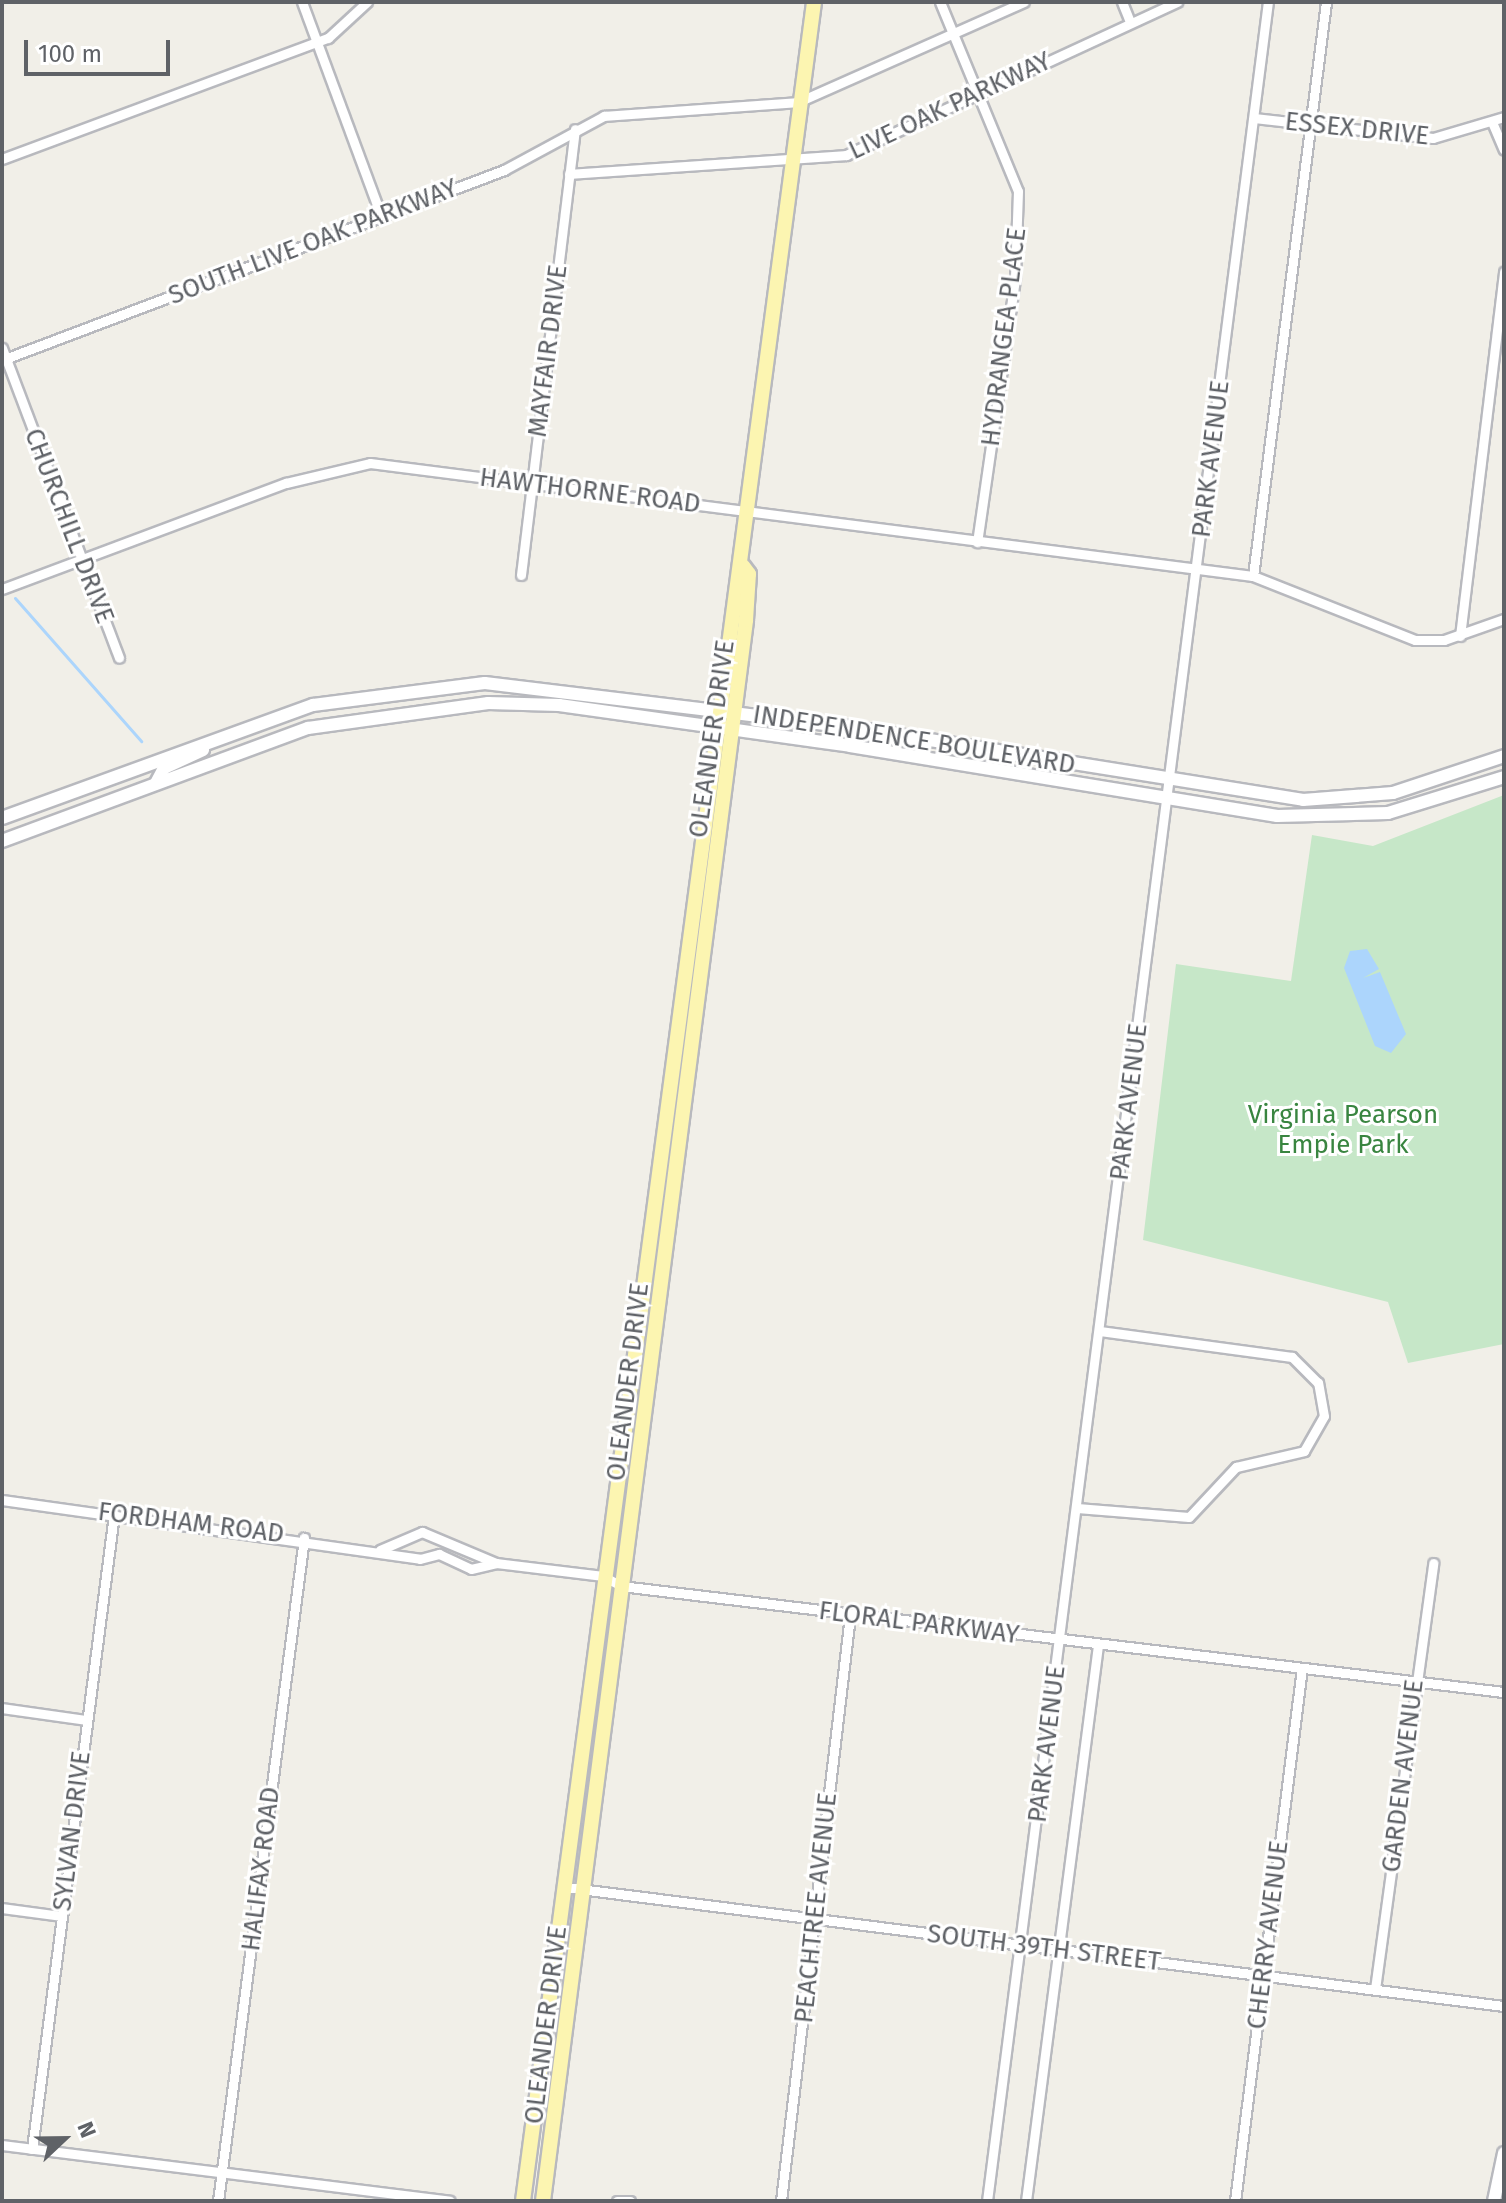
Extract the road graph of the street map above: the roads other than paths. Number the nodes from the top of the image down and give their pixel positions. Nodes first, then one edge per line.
1 (302, 2) edge
2 (367, 2) edge
3 (814, 2) edge
4 (940, 2) edge
5 (1024, 2) edge
6 (1122, 2) edge
7 (1177, 2) edge
8 (1268, 2) edge
9 (1326, 2) edge
10 (1130, 22) junction
11 (953, 33) junction
12 (316, 43) junction
13 (980, 91) junction
14 (802, 100) junction
15 (1504, 117) edge
16 (1254, 118) junction
17 (1492, 122) junction
18 (1310, 126) junction
19 (575, 129) junction
20 (1504, 150) edge
21 (2, 159) edge
22 (793, 163) junction
23 (569, 174) junction
24 (381, 215) junction
25 (1504, 272) edge
26 (1502, 302) edge
27 (2, 348) edge
28 (4, 360) edge
29 (532, 484) junction
30 (750, 512) junction
31 (977, 542) junction
32 (81, 559) junction
33 (743, 566) junction
34 (1197, 568) junction
35 (521, 575) dead end
36 (1253, 576) junction
37 (2, 589) edge
38 (1504, 619) edge
39 (1460, 636) junction
40 (119, 658) dead end
41 (716, 710) junction
42 (734, 712) junction
43 (248, 726) junction
44 (713, 728) junction
45 (731, 731) junction
46 (1504, 756) edge
47 (1504, 777) edge
48 (1170, 779) junction
49 (156, 783) junction
50 (1167, 799) junction
51 (2, 818) edge
52 (2, 841) edge
53 (1100, 1331) junction
54 (2, 1500) edge
55 (1077, 1508) junction
56 (114, 1514) junction
57 (304, 1538) junction
58 (380, 1550) junction
59 (496, 1563) junction
60 (1433, 1563) dead end
61 (603, 1576) junction
62 (621, 1586) junction
63 (850, 1615) junction
64 (1061, 1640) junction
65 (1098, 1645) junction
66 (1302, 1668) junction
67 (1415, 1681) junction
68 (1504, 1692) edge
69 (2, 1708) edge
70 (86, 1720) junction
71 (564, 1887) junction
72 (583, 1890) junction
73 (2, 1908) edge
74 (61, 1916) junction
75 (812, 1919) junction
76 (1022, 1946) junction
77 (1059, 1951) junction
78 (1263, 1975) junction
79 (1375, 1989) junction
80 (1504, 2006) edge
81 (2, 2145) edge
82 (32, 2149) junction
83 (1504, 2153) edge
84 (222, 2173) junction
85 (1501, 2185) edge
86 (218, 2201) edge
87 (450, 2201) edge
88 (523, 2201) edge
89 (543, 2201) edge
90 (617, 2201) edge
91 (630, 2201) edge
92 (781, 2201) edge
93 (987, 2201) edge
94 (1026, 2201) edge
95 (1235, 2201) edge
96 (1494, 2201) edge

1 - 12 street
2 - 12 street
3 - 14 main road, OLEANDER DRIVE
4 - 11 street, HYDRANGEA PLACE
5 - 11 street
6 - 10 street
7 - 10 street, LIVE OAK PARKWAY
8 - 16 street, PARK AVENUE
9 - 18 street
10 - 13 street, LIVE OAK PARKWAY
11 - 13 street, HYDRANGEA PLACE
11 - 14 street
12 - 21 street
12 - 24 street
13 - 22 street, LIVE OAK PARKWAY
13 - 31 street, HYDRANGEA PLACE
14 - 19 street
14 - 22 main road, OLEANDER DRIVE
15 - 17 street, ESSEX DRIVE
16 - 18 street, ESSEX DRIVE
16 - 34 street, PARK AVENUE
17 - 18 street, ESSEX DRIVE
17 - 20 street
18 - 36 street
19 - 23 street
19 - 24 street, SOUTH LIVE OAK PARKWAY
22 - 23 street, LIVE OAK PARKWAY
22 - 30 main road, OLEANDER DRIVE
23 - 29 street, MAYFAIR DRIVE
24 - 28 street, SOUTH LIVE OAK PARKWAY
25 - 26 street
26 - 39 street
27 - 28 street, CHURCHILL DRIVE
28 - 32 street, CHURCHILL DRIVE
29 - 30 street, HAWTHORNE ROAD
29 - 32 street, HAWTHORNE ROAD
29 - 35 street, MAYFAIR DRIVE
30 - 31 street, HAWTHORNE ROAD
30 - 33 main road, OLEANDER DRIVE
31 - 34 street, HAWTHORNE ROAD
32 - 37 street, HAWTHORNE ROAD
32 - 40 street, CHURCHILL DRIVE
33 - 41 main road, OLEANDER DRIVE
33 - 42 main road, OLEANDER DRIVE
34 - 36 street, HAWTHORNE ROAD
34 - 48 street, PARK AVENUE
36 - 39 street, HAWTHORNE ROAD
38 - 39 street, HAWTHORNE ROAD
41 - 42 main road, INDEPENDENCE BOULEVARD
41 - 43 main road, INDEPENDENCE BOULEVARD
41 - 44 main road, OLEANDER DRIVE
42 - 45 main road, OLEANDER DRIVE
42 - 48 main road, INDEPENDENCE BOULEVARD
43 - 49 main road
43 - 51 main road, INDEPENDENCE BOULEVARD
44 - 45 main road, INDEPENDENCE BOULEVARD
44 - 49 main road, INDEPENDENCE BOULEVARD
44 - 61 main road, OLEANDER DRIVE
45 - 50 main road, INDEPENDENCE BOULEVARD
45 - 62 main road, OLEANDER DRIVE
46 - 48 main road, INDEPENDENCE BOULEVARD
47 - 50 main road, INDEPENDENCE BOULEVARD
48 - 50 street, PARK AVENUE
49 - 52 main road, INDEPENDENCE BOULEVARD
50 - 53 street, PARK AVENUE
53 - 55 street, PARK AVENUE
53 - 55 street
54 - 56 street, FORDHAM ROAD
55 - 64 street, PARK AVENUE
56 - 57 street, FORDHAM ROAD
56 - 70 street, SYLVAN DRIVE
57 - 58 street, FORDHAM ROAD
57 - 84 street, HALIFAX ROAD
58 - 59 street, FORDHAM ROAD
58 - 59 street, FORDHAM ROAD
59 - 61 street, FORDHAM ROAD
60 - 67 street, GARDEN AVENUE
61 - 62 street, FORDHAM ROAD
61 - 71 main road, OLEANDER DRIVE
62 - 63 street, FLORAL PARKWAY
62 - 72 main road, OLEANDER DRIVE
63 - 64 street, FLORAL PARKWAY
63 - 75 street, PEACHTREE AVENUE
64 - 65 street, FLORAL PARKWAY
64 - 76 street, PARK AVENUE
65 - 66 street, FLORAL PARKWAY
65 - 77 street, PARK AVENUE
66 - 67 street, FLORAL PARKWAY
66 - 78 street, CHERRY AVENUE
67 - 68 street, FLORAL PARKWAY
67 - 79 street, GARDEN AVENUE
69 - 70 street
70 - 74 street, SYLVAN DRIVE
71 - 72 street, SOUTH 39TH STREET
71 - 88 main road, OLEANDER DRIVE
72 - 75 street, SOUTH 39TH STREET
72 - 89 main road, OLEANDER DRIVE
73 - 74 street
74 - 82 street, SYLVAN DRIVE
75 - 76 street, SOUTH 39TH STREET
75 - 92 street, PEACHTREE AVENUE
76 - 77 street, SOUTH 39TH STREET
76 - 93 street, PARK AVENUE
77 - 78 street, SOUTH 39TH STREET
77 - 94 street, PARK AVENUE
78 - 79 street, SOUTH 39TH STREET
78 - 95 street, CHERRY AVENUE
79 - 80 street, SOUTH 39TH STREET
81 - 82 street
82 - 84 street
83 - 85 main road
84 - 86 street, HALIFAX ROAD
84 - 87 street
85 - 96 main road
90 - 91 street

